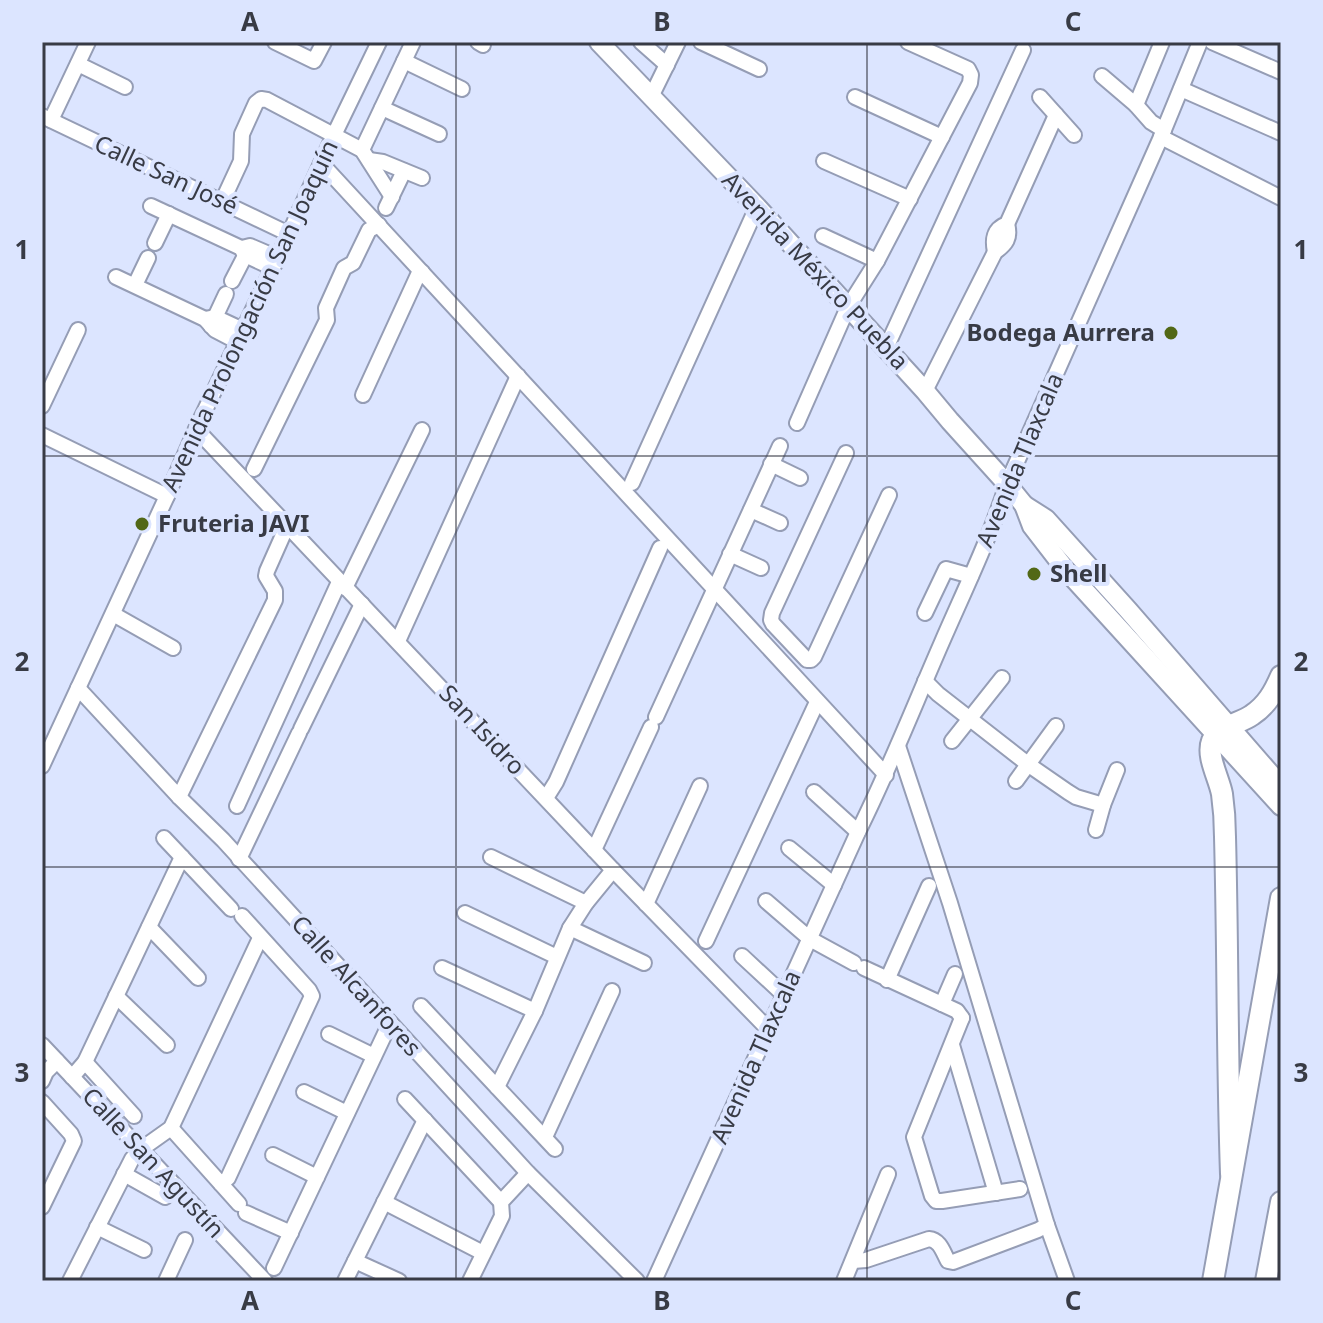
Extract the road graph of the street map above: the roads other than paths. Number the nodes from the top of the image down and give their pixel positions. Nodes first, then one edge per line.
1 (88, 42) edge
2 (275, 42) edge
3 (324, 42) edge
4 (413, 42) edge
5 (599, 42) edge
6 (641, 42) edge
7 (678, 42) edge
8 (701, 42) edge
9 (908, 42) edge
10 (1162, 42) edge
11 (1200, 42) edge
12 (1212, 42) edge
13 (377, 43) edge
14 (1023, 50) dead end
15 (404, 61) junction
16 (78, 64) junction
17 (667, 65) junction
18 (759, 69) dead end
19 (1281, 72) edge
20 (1102, 76) dead end
21 (125, 87) dead end
22 (462, 89) dead end
23 (1181, 89) junction
24 (651, 97) junction
25 (855, 97) dead end
26 (1040, 97) dead end
27 (1136, 105) junction
28 (382, 108) junction
29 (1056, 115) junction
30 (47, 118) edge
31 (1158, 130) junction
32 (1281, 133) edge
33 (439, 134) dead end
34 (334, 135) junction
35 (1074, 135) dead end
36 (942, 137) junction
37 (365, 155) junction
38 (824, 161) dead end
39 (321, 163) junction
40 (404, 171) junction
41 (422, 178) dead end
42 (1281, 198) edge
43 (910, 199) junction
44 (222, 202) junction
45 (151, 206) dead end
46 (757, 207) junction
47 (169, 214) junction
48 (379, 225) junction
49 (289, 234) junction
50 (823, 236) dead end
51 (155, 243) dead end
52 (245, 250) junction
53 (148, 258) dead end
54 (877, 261) junction
55 (275, 263) junction
56 (422, 272) junction
57 (116, 277) dead end
58 (135, 285) junction
59 (848, 307) junction
60 (210, 321) junction
61 (78, 330) dead end
62 (240, 336) junction
63 (886, 348) junction
64 (518, 376) junction
65 (925, 391) junction
66 (363, 395) dead end
67 (42, 406) edge
68 (797, 423) dead end
69 (196, 429) junction
70 (422, 430) dead end
71 (42, 435) edge
72 (780, 446) dead end
73 (846, 453) dead end
74 (771, 464) junction
75 (254, 469) dead end
76 (800, 478) dead end
77 (632, 483) dead end
78 (1007, 484) junction
79 (889, 495) dead end
80 (167, 496) junction
81 (751, 510) junction
82 (780, 523) dead end
83 (287, 526) junction
84 (660, 548) dead end
85 (730, 554) junction
86 (761, 568) dead end
87 (971, 576) junction
88 (342, 585) junction
89 (714, 590) junction
90 (362, 604) junction
91 (925, 613) dead end
92 (113, 614) junction
93 (398, 641) junction
94 (792, 644) junction
95 (173, 648) dead end
96 (778, 658) junction
97 (1281, 676) edge
98 (1002, 678) dead end
99 (925, 681) junction
100 (78, 688) junction
101 (817, 702) junction
102 (969, 717) junction
103 (1056, 726) dead end
104 (1223, 730) junction
105 (952, 741) dead end
106 (898, 746) junction
107 (44, 759) edge
108 (1029, 765) junction
109 (1117, 770) dead end
110 (886, 775) junction
111 (1016, 781) dead end
112 (700, 786) dead end
113 (1281, 786) edge
114 (814, 792) dead end
115 (179, 797) junction
116 (546, 798) junction
117 (1103, 805) junction
118 (237, 806) dead end
119 (1281, 806) edge
120 (1096, 830) dead end
121 (858, 832) junction
122 (164, 838) dead end
123 (789, 848) dead end
124 (594, 850) junction
125 (182, 857) junction
126 (491, 857) dead end
127 (239, 859) junction
128 (613, 870) junction
129 (834, 885) junction
130 (929, 886) dead end
131 (1281, 898) edge
132 (766, 901) dead end
133 (586, 903) junction
134 (646, 904) junction
135 (465, 913) dead end
136 (149, 927) junction
137 (570, 928) junction
138 (260, 938) junction
139 (810, 939) junction
140 (706, 941) dead end
141 (742, 956) dead end
142 (557, 957) junction
143 (644, 963) dead end
144 (442, 968) dead end
145 (955, 974) dead end
146 (198, 978) dead end
147 (887, 980) junction
148 (612, 991) dead end
149 (784, 995) junction
150 (116, 996) junction
151 (942, 1004) junction
152 (421, 1006) dead end
153 (981, 1008) junction
154 (535, 1011) junction
155 (962, 1018) junction
156 (390, 1023) junction
157 (768, 1029) junction
158 (329, 1034) dead end
159 (42, 1045) edge
160 (167, 1045) dead end
161 (952, 1045) junction
162 (374, 1056) junction
163 (57, 1061) junction
164 (79, 1070) junction
165 (42, 1081) edge
166 (497, 1087) junction
167 (304, 1092) dead end
168 (405, 1099) dead end
169 (42, 1102) edge
170 (347, 1113) junction
171 (134, 1116) dead end
172 (425, 1120) junction
173 (171, 1128) junction
174 (545, 1137) junction
175 (555, 1149) dead end
176 (140, 1150) junction
177 (273, 1155) dead end
178 (528, 1173) junction
179 (124, 1174) junction
180 (888, 1174) dead end
181 (1231, 1174) junction
182 (317, 1177) junction
183 (221, 1184) junction
184 (1020, 1189) dead end
185 (996, 1193) junction
186 (165, 1197) dead end
187 (384, 1202) junction
188 (501, 1202) junction
189 (1281, 1202) edge
190 (42, 1207) edge
191 (1047, 1225) junction
192 (97, 1227) junction
193 (291, 1233) junction
194 (185, 1240) dead end
195 (144, 1250) dead end
196 (483, 1253) junction
197 (355, 1261) junction
198 (853, 1261) junction
199 (274, 1268) dead end
200 (70, 1281) edge
201 (166, 1281) edge
202 (265, 1281) edge
203 (345, 1281) edge
204 (399, 1281) edge
205 (470, 1281) edge
206 (637, 1281) edge
207 (654, 1281) edge
208 (844, 1281) edge
209 (1067, 1281) edge
210 (1213, 1281) edge
211 (1266, 1281) edge

1 - 16 street
2 - 3 street
4 - 15 street
5 - 24 main road, Avenida México Puebla
6 - 17 street
7 - 17 street
8 - 18 street
9 - 36 street
10 - 27 street
11 - 23 street, Avenida Tlaxcala
12 - 19 street
13 - 34 street, Avenida Prolongación San Joaquín
14 - 63 street
15 - 22 street
15 - 28 street
16 - 21 street
16 - 30 street
17 - 24 street
20 - 27 street
23 - 31 street, Avenida Tlaxcala
23 - 32 street
24 - 46 main road, Avenida México Puebla
25 - 36 street
26 - 29 street
27 - 31 street
28 - 33 street
28 - 37 street
29 - 35 street
29 - 65 street
30 - 44 street, Calle San José
31 - 42 street
31 - 78 street, Avenida Tlaxcala
34 - 37 street
34 - 39 street, Avenida Prolongación San Joaquín
34 - 44 street
36 - 43 street
37 - 40 street
37 - 40 street
38 - 43 street
39 - 48 street
39 - 49 street, Avenida Prolongación San Joaquín
40 - 41 street
43 - 54 street
44 - 49 street, Calle San José
45 - 47 street
46 - 59 main road, Avenida México Puebla
46 - 77 street
47 - 51 street
47 - 52 street
48 - 56 street
48 - 75 street
49 - 55 street, Avenida Prolongación San Joaquín
50 - 54 street
52 - 55 street
52 - 60 street
53 - 58 street
54 - 59 street
55 - 62 street, Avenida Prolongación San Joaquín
56 - 64 street
56 - 66 street
57 - 58 street
58 - 60 street
59 - 63 main road, Avenida México Puebla
59 - 68 street
60 - 62 street
61 - 67 street
62 - 69 street, Avenida Prolongación San Joaquín
63 - 65 main road, Avenida México Puebla
64 - 89 street
64 - 93 street
65 - 78 main road, Avenida México Puebla
69 - 80 street, Avenida Prolongación San Joaquín
69 - 83 street, San Isidro
70 - 88 street
71 - 80 street
72 - 74 street
73 - 94 street
74 - 76 street
74 - 81 street
78 - 87 street, Avenida Tlaxcala
78 - 104 main road, Avenida México Puebla
79 - 94 street
80 - 92 street, Avenida Prolongación San Joaquín
81 - 82 street
81 - 85 street
83 - 88 street, San Isidro
83 - 115 street
84 - 116 street
85 - 86 street
85 - 89 street
87 - 91 street
87 - 99 street, Avenida Tlaxcala
88 - 90 street, San Isidro
88 - 118 street
89 - 96 street
89 - 124 street
90 - 93 street, San Isidro
90 - 127 street
92 - 95 street
92 - 100 street, Avenida Prolongación San Joaquín
93 - 116 street, San Isidro
94 - 96 street
96 - 101 street
97 - 104 highway
98 - 102 street
99 - 102 street
99 - 106 street, Avenida Tlaxcala
100 - 107 street, Avenida Prolongación San Joaquín
100 - 115 street, Calle Alcanfores
101 - 110 street
101 - 140 street
102 - 105 street
102 - 108 street
103 - 108 street
104 - 113 main road, Avenida México Puebla
104 - 119 main road, Avenida México Puebla
104 - 181 highway
106 - 110 street, Avenida Tlaxcala
106 - 153 street
108 - 111 street
108 - 117 street
109 - 117 street
110 - 121 street, Avenida Tlaxcala
112 - 134 street
114 - 121 street
115 - 127 street, Calle Alcanfores
116 - 124 street, San Isidro
117 - 120 street
121 - 129 street, Avenida Tlaxcala
122 - 125 street
123 - 129 street
124 - 128 street, San Isidro
125 - 136 street
125 - 138 street
126 - 133 street
127 - 156 street, Calle Alcanfores
128 - 133 street
128 - 134 street, San Isidro
129 - 139 street, Avenida Tlaxcala
130 - 147 street
131 - 181 highway
132 - 139 street
133 - 137 street
134 - 157 street, San Isidro
135 - 142 street
136 - 146 street
136 - 150 street
137 - 142 street
137 - 143 street
138 - 173 street
138 - 183 street
139 - 147 street
139 - 149 street, Avenida Tlaxcala
141 - 149 street
142 - 154 street
144 - 154 street
145 - 151 street
147 - 151 street
148 - 174 street
149 - 157 street, Avenida Tlaxcala
150 - 160 street
150 - 164 street
151 - 155 street
152 - 166 street
153 - 155 street
153 - 191 street
154 - 166 street
155 - 161 street
156 - 162 street
156 - 178 street, Calle Alcanfores
157 - 207 street, Avenida Tlaxcala
158 - 162 street
159 - 163 street, Calle San Agustín
161 - 185 street
161 - 185 street
162 - 170 street
163 - 164 street, Calle San Agustín
163 - 165 street
164 - 171 street
164 - 176 street, Calle San Agustín
166 - 174 street
167 - 170 street
168 - 172 street
169 - 190 street
170 - 182 street
172 - 187 street
172 - 188 street
173 - 176 street
173 - 183 street
174 - 175 street
176 - 179 street
176 - 202 street, Calle San Agustín
177 - 182 street
178 - 188 street
178 - 206 street, Calle Alcanfores
179 - 186 street
179 - 192 street
180 - 198 street
181 - 210 highway
182 - 193 street
183 - 193 street
184 - 185 street
187 - 196 street
187 - 197 street
188 - 196 street
189 - 211 highway
191 - 198 street
191 - 209 street
192 - 195 street
192 - 200 street
193 - 199 street
194 - 201 street
196 - 205 street
197 - 203 street
197 - 204 street
198 - 208 street

